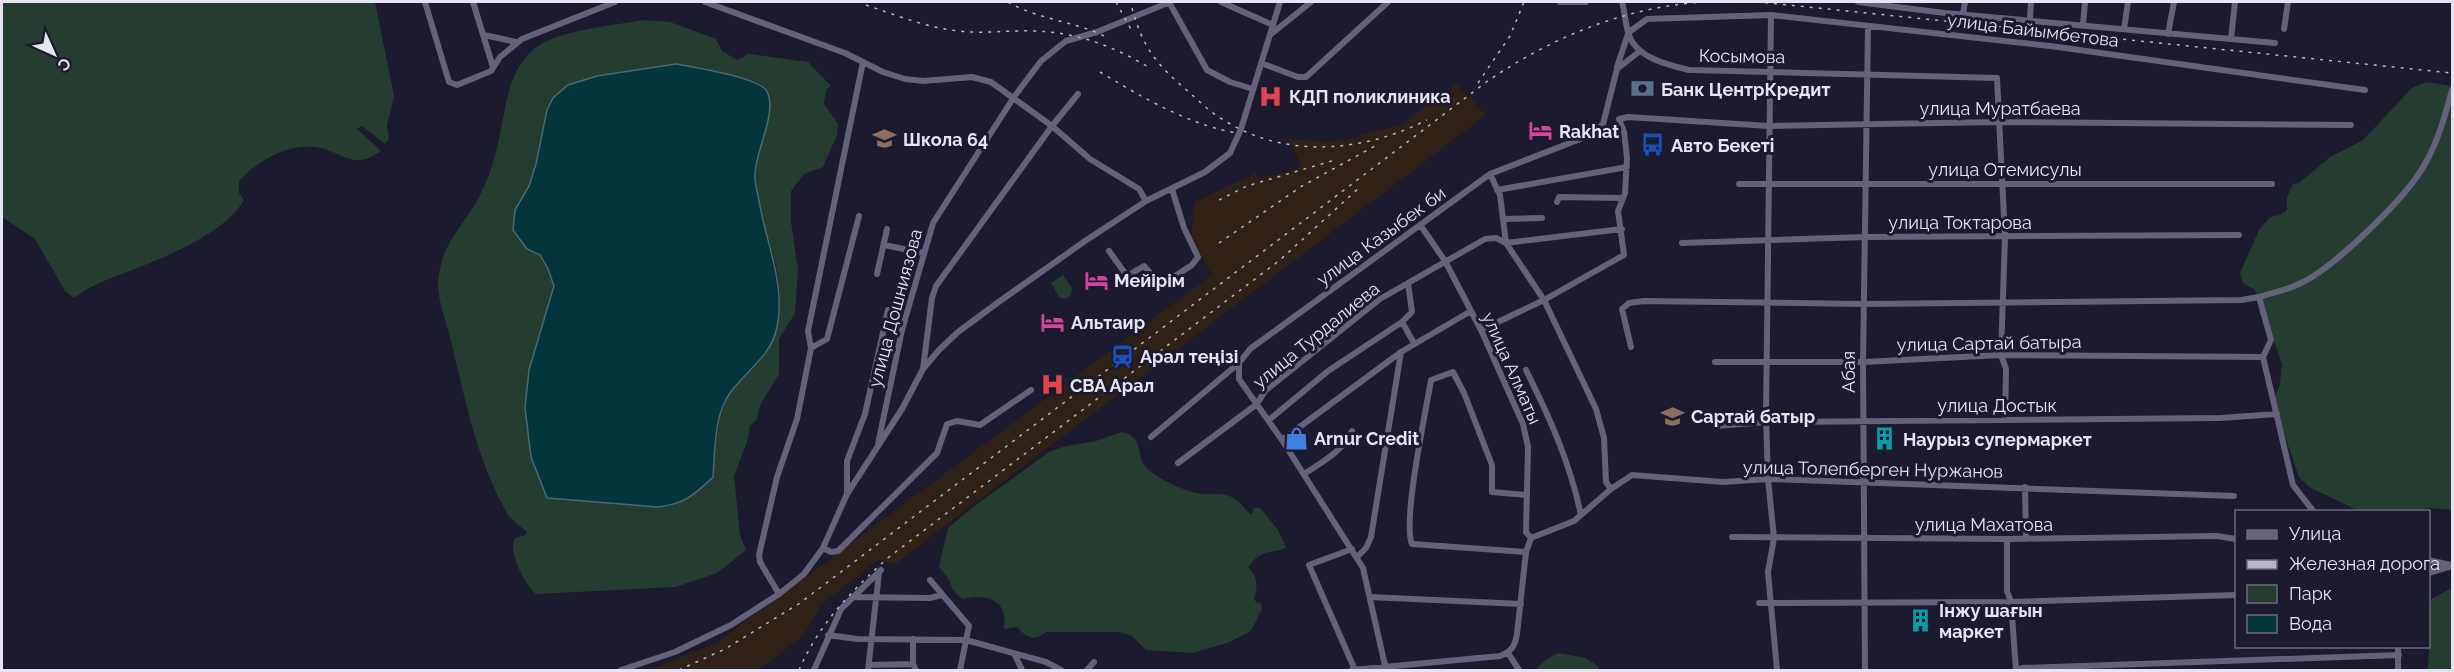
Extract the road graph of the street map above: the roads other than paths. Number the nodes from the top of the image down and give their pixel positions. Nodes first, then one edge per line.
1 (425, 2) edge
2 (473, 2) edge
3 (615, 2) edge
4 (705, 2) edge
5 (1170, 2) edge
6 (1221, 2) edge
7 (1280, 2) edge
8 (1311, 2) edge
9 (1388, 2) edge
10 (1560, 2) edge
11 (1586, 2) edge
12 (1622, 2) edge
13 (1858, 2) edge
14 (1965, 2) edge
15 (2031, 2) edge
16 (2085, 2) edge
17 (2128, 2) edge
18 (2174, 2) edge
19 (2235, 2) edge
20 (2288, 2) edge
21 (1895, 4) edge
22 (1963, 14) junction
23 (1771, 15) junction
24 (2030, 19) junction
25 (1273, 25) junction
26 (2083, 25) junction
27 (1868, 26) junction
28 (2124, 29) junction
29 (2284, 29) dead end
30 (1628, 33) junction
31 (2169, 34) junction
32 (484, 35) junction
33 (1269, 35) junction
34 (2231, 39) junction
35 (516, 42) junction
36 (2274, 43) dead end
37 (1640, 51) junction
38 (863, 62) junction
39 (1261, 63) junction
40 (494, 67) junction
41 (1617, 69) junction
42 (1769, 71) junction
43 (1868, 74) junction
44 (1253, 89) junction
45 (2365, 90) dead end
46 (2452, 90) edge
47 (1078, 94) dead end
48 (1014, 97) junction
49 (1608, 110) junction
50 (1620, 119) junction
51 (2000, 122) junction
52 (1867, 124) junction
53 (2351, 125) dead end
54 (1052, 126) junction
55 (1769, 126) junction
56 (1627, 167) junction
57 (1490, 174) junction
58 (1866, 183) junction
59 (1738, 184) dead end
60 (1768, 184) junction
61 (2002, 184) junction
62 (2272, 184) dead end
63 (1172, 189) junction
64 (1497, 190) junction
65 (1622, 198) junction
66 (1146, 201) junction
67 (1557, 202) dead end
68 (859, 216) dead end
69 (1542, 218) dead end
70 (1503, 219) junction
71 (1421, 226) junction
72 (887, 229) dead end
73 (1622, 229) junction
74 (2238, 235) dead end
75 (1865, 237) junction
76 (2005, 237) junction
77 (1769, 240) junction
78 (1506, 243) junction
79 (1682, 243) dead end
80 (884, 245) junction
81 (1109, 250) dead end
82 (923, 253) junction
83 (1445, 261) junction
84 (877, 274) dead end
85 (1408, 283) junction
86 (2259, 297) junction
87 (1544, 300) junction
88 (1769, 302) junction
89 (2004, 302) junction
90 (1864, 304) junction
91 (888, 310) dead end
92 (1471, 311) junction
93 (1402, 322) junction
94 (1481, 330) junction
95 (1414, 344) junction
96 (1631, 347) dead end
97 (811, 348) junction
98 (1401, 352) junction
99 (2001, 355) junction
100 (2264, 357) junction
101 (1715, 362) dead end
102 (1768, 362) junction
103 (1863, 362) junction
104 (1239, 363) junction
105 (923, 369) junction
106 (1526, 370) dead end
107 (1031, 390) dead end
108 (1257, 404) junction
109 (2277, 414) junction
110 (1269, 420) junction
111 (2005, 420) junction
112 (1863, 421) junction
113 (1766, 422) junction
114 (1717, 426) dead end
115 (1352, 431) dead end
116 (1151, 437) dead end
117 (1282, 440) junction
118 (877, 450) junction
119 (1178, 463) dead end
120 (1304, 474) junction
121 (1768, 480) junction
122 (1863, 484) junction
123 (2025, 488) junction
124 (1611, 489) junction
125 (847, 494) junction
126 (1527, 495) junction
127 (2234, 496) dead end
128 (2312, 510) edge
129 (1581, 515) junction
130 (1732, 537) dead end
131 (1531, 538) junction
132 (1774, 538) junction
133 (1863, 539) junction
134 (2007, 539) junction
135 (2026, 539) junction
136 (2235, 539) edge
137 (823, 548) junction
138 (1352, 549) junction
139 (1526, 552) junction
140 (1357, 557) junction
141 (2430, 560) edge
142 (2452, 565) edge
143 (2430, 572) edge
144 (930, 580) dead end
145 (779, 594) junction
146 (942, 595) junction
147 (2235, 595) edge
148 (853, 597) junction
149 (1370, 597) junction
150 (876, 598) junction
151 (1863, 602) junction
152 (2011, 602) junction
153 (1759, 603) dead end
154 (1772, 603) junction
155 (1521, 604) junction
156 (828, 635) junction
157 (873, 638) junction
158 (913, 639) junction
159 (966, 640) junction
160 (2398, 648) edge
161 (1508, 652) junction
162 (1015, 655) junction
163 (2399, 655) junction
164 (1094, 662) dead end
165 (914, 667) edge
166 (868, 668) edge
167 (1385, 669) edge
168 (621, 670) edge
169 (814, 670) edge
170 (960, 670) edge
171 (1022, 670) edge
172 (1061, 670) edge
173 (1087, 670) edge
174 (1354, 670) edge
175 (1519, 670) edge
176 (1777, 670) edge
177 (1864, 670) edge
178 (2017, 670) edge
179 (2398, 670) edge

1 - 40 street
2 - 32 street
3 - 35 street
4 - 38 street
5 - 44 street
5 - 48 street, улица Дошниязова
6 - 25 street
7 - 25 street
8 - 33 street
9 - 39 street
10 - 11 street
12 - 30 street
13 - 21 street
14 - 22 street
15 - 24 street
16 - 26 street
17 - 28 street
18 - 31 street
19 - 34 street
20 - 29 street
21 - 22 street
22 - 24 street
23 - 27 street, улица Байымбетова
23 - 30 street, улица Байымбетова
23 - 42 street
24 - 26 street
25 - 33 street
26 - 28 street
27 - 43 street, Абая
27 - 45 street, улица Байымбетова
28 - 31 street
30 - 37 street
30 - 41 street, улица Казыбек би
31 - 34 street
32 - 35 street
32 - 40 street
33 - 39 street
34 - 36 street
35 - 40 street
37 - 41 street
37 - 42 street, Косымова
38 - 48 street
38 - 97 street
39 - 44 street
41 - 49 street, улица Казыбек би
42 - 43 street, Косымова
42 - 55 street
43 - 51 street, Косымова
43 - 52 street, Абая
44 - 63 street
46 - 86 street
47 - 54 street
48 - 54 street
48 - 82 street, улица Дошниязова
49 - 50 street
49 - 57 street, улица Казыбек би
50 - 55 street, улица Муратбаева
50 - 56 street
51 - 52 street, улица Муратбаева
51 - 53 street, улица Муратбаева
51 - 61 street
52 - 55 street, улица Муратбаева
52 - 58 street, Абая
54 - 66 street
54 - 105 street
55 - 60 street
56 - 64 street
56 - 65 street
57 - 64 street
57 - 71 street, улица Казыбек би
58 - 60 street, улица Отемисулы
58 - 61 street, улица Отемисулы
58 - 75 street, Абая
59 - 60 street, улица Отемисулы
60 - 77 street
61 - 62 street, улица Отемисулы
61 - 76 street
63 - 66 street
63 - 81 street
64 - 70 street
65 - 67 street
65 - 73 street
66 - 105 street
68 - 97 street
69 - 70 street
70 - 78 street
71 - 83 street, улица Алматы
71 - 104 street, улица Казыбек би
72 - 80 street
73 - 78 street, улица Турдалиева
73 - 87 street
74 - 76 street, улица Токтарова
75 - 76 street, улица Токтарова
75 - 77 street, улица Токтарова
75 - 90 street, Абая
76 - 89 street
77 - 79 street, улица Токтарова
77 - 88 street
78 - 83 street, улица Турдалиева
78 - 87 street
80 - 82 street
80 - 84 street
82 - 118 street, улица Дошниязова
83 - 85 street, улица Турдалиева
83 - 92 street, улица Алматы
85 - 93 street
85 - 108 street, улица Турдалиева
86 - 89 street
86 - 100 street
87 - 94 street
87 - 124 street
88 - 90 street
88 - 96 street
88 - 102 street
89 - 90 street
89 - 99 street
90 - 103 street, Абая
91 - 125 street
92 - 94 street, улица Алматы
92 - 95 street
93 - 95 street
93 - 110 street
94 - 126 street, улица Алматы
95 - 98 street
97 - 145 street
98 - 117 street
98 - 140 street
99 - 100 street, улица Сартай батыра
99 - 103 street, улица Сартай батыра
99 - 111 street
100 - 109 street
101 - 102 street, улица Сартай батыра
102 - 103 street, улица Сартай батыра
102 - 113 street
103 - 112 street, Абая
104 - 108 street
104 - 116 street, улица Казыбек би
105 - 118 street
106 - 129 street
107 - 137 street
108 - 110 street
108 - 119 street, улица Турдалиева
109 - 111 street, улица Достык
109 - 128 street
110 - 117 street
111 - 112 street, улица Достык
112 - 113 street, улица Достык
112 - 122 street, Абая
113 - 114 street, улица Достык
113 - 121 street
115 - 120 street
117 - 120 street
118 - 125 street
120 - 138 street
121 - 122 street, улица Толепберген Нуржанов
121 - 124 street, улица Толепберген Нуржанов
121 - 132 street
122 - 123 street, улица Толепберген Нуржанов
122 - 133 street, Абая
123 - 127 street, улица Толепберген Нуржанов
123 - 135 street
124 - 129 street, улица Толепберген Нуржанов
125 - 137 street
126 - 131 street, улица Алматы
126 - 139 street
129 - 131 street, улица Толепберген Нуржанов
130 - 132 street, улица Махатова
131 - 139 street, улица Алматы
132 - 133 street, улица Махатова
132 - 154 street
133 - 134 street, улица Махатова
133 - 151 street, Абая
134 - 135 street, улица Махатова
134 - 152 street
135 - 136 street, улица Махатова
137 - 145 street
138 - 140 street
138 - 174 street
139 - 155 street, улица Алматы
140 - 149 street
141 - 142 street
142 - 143 street
144 - 146 street
145 - 168 street
146 - 150 street
146 - 159 street
147 - 152 street
148 - 150 street
148 - 150 street
148 - 156 street
149 - 155 street
149 - 167 street
150 - 157 street
151 - 152 street
151 - 154 street
151 - 177 street, Абая
152 - 178 street
153 - 154 street
154 - 176 street
155 - 161 street, улица Алматы
156 - 157 street
156 - 169 street
157 - 158 street
157 - 166 street
158 - 159 street
158 - 165 street
159 - 162 street
159 - 170 street
160 - 163 street
161 - 167 street
161 - 175 street
162 - 171 street
162 - 172 street
163 - 178 street
163 - 179 street
164 - 173 street
165 - 166 street
167 - 174 street

